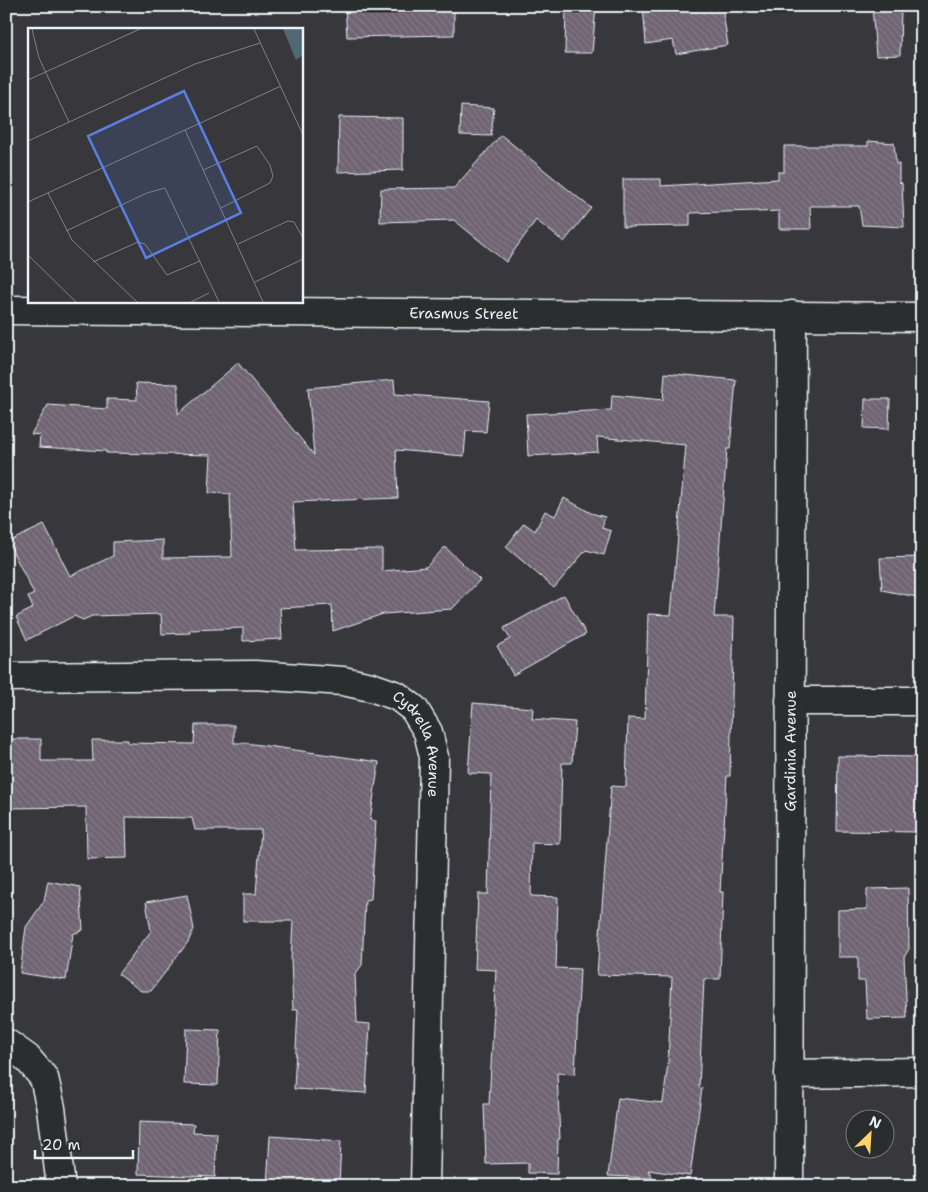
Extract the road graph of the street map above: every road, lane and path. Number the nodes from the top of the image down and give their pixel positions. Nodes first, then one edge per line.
1 (6, 310) edge
2 (792, 316) junction
3 (922, 317) edge
4 (6, 677) edge
5 (790, 701) junction
6 (922, 701) edge
7 (6, 1043) edge
8 (922, 1072) edge
9 (789, 1074) junction
10 (61, 1186) edge
11 (425, 1186) edge
12 (789, 1186) edge

1 - 2 street, Erasmus Street
2 - 3 street, Erasmus Street
2 - 5 street, Gardinia Avenue
4 - 11 street, Cydrella Avenue
5 - 6 street
5 - 9 street, Gardinia Avenue
7 - 10 street
8 - 9 street
9 - 12 street, Gardinia Avenue

